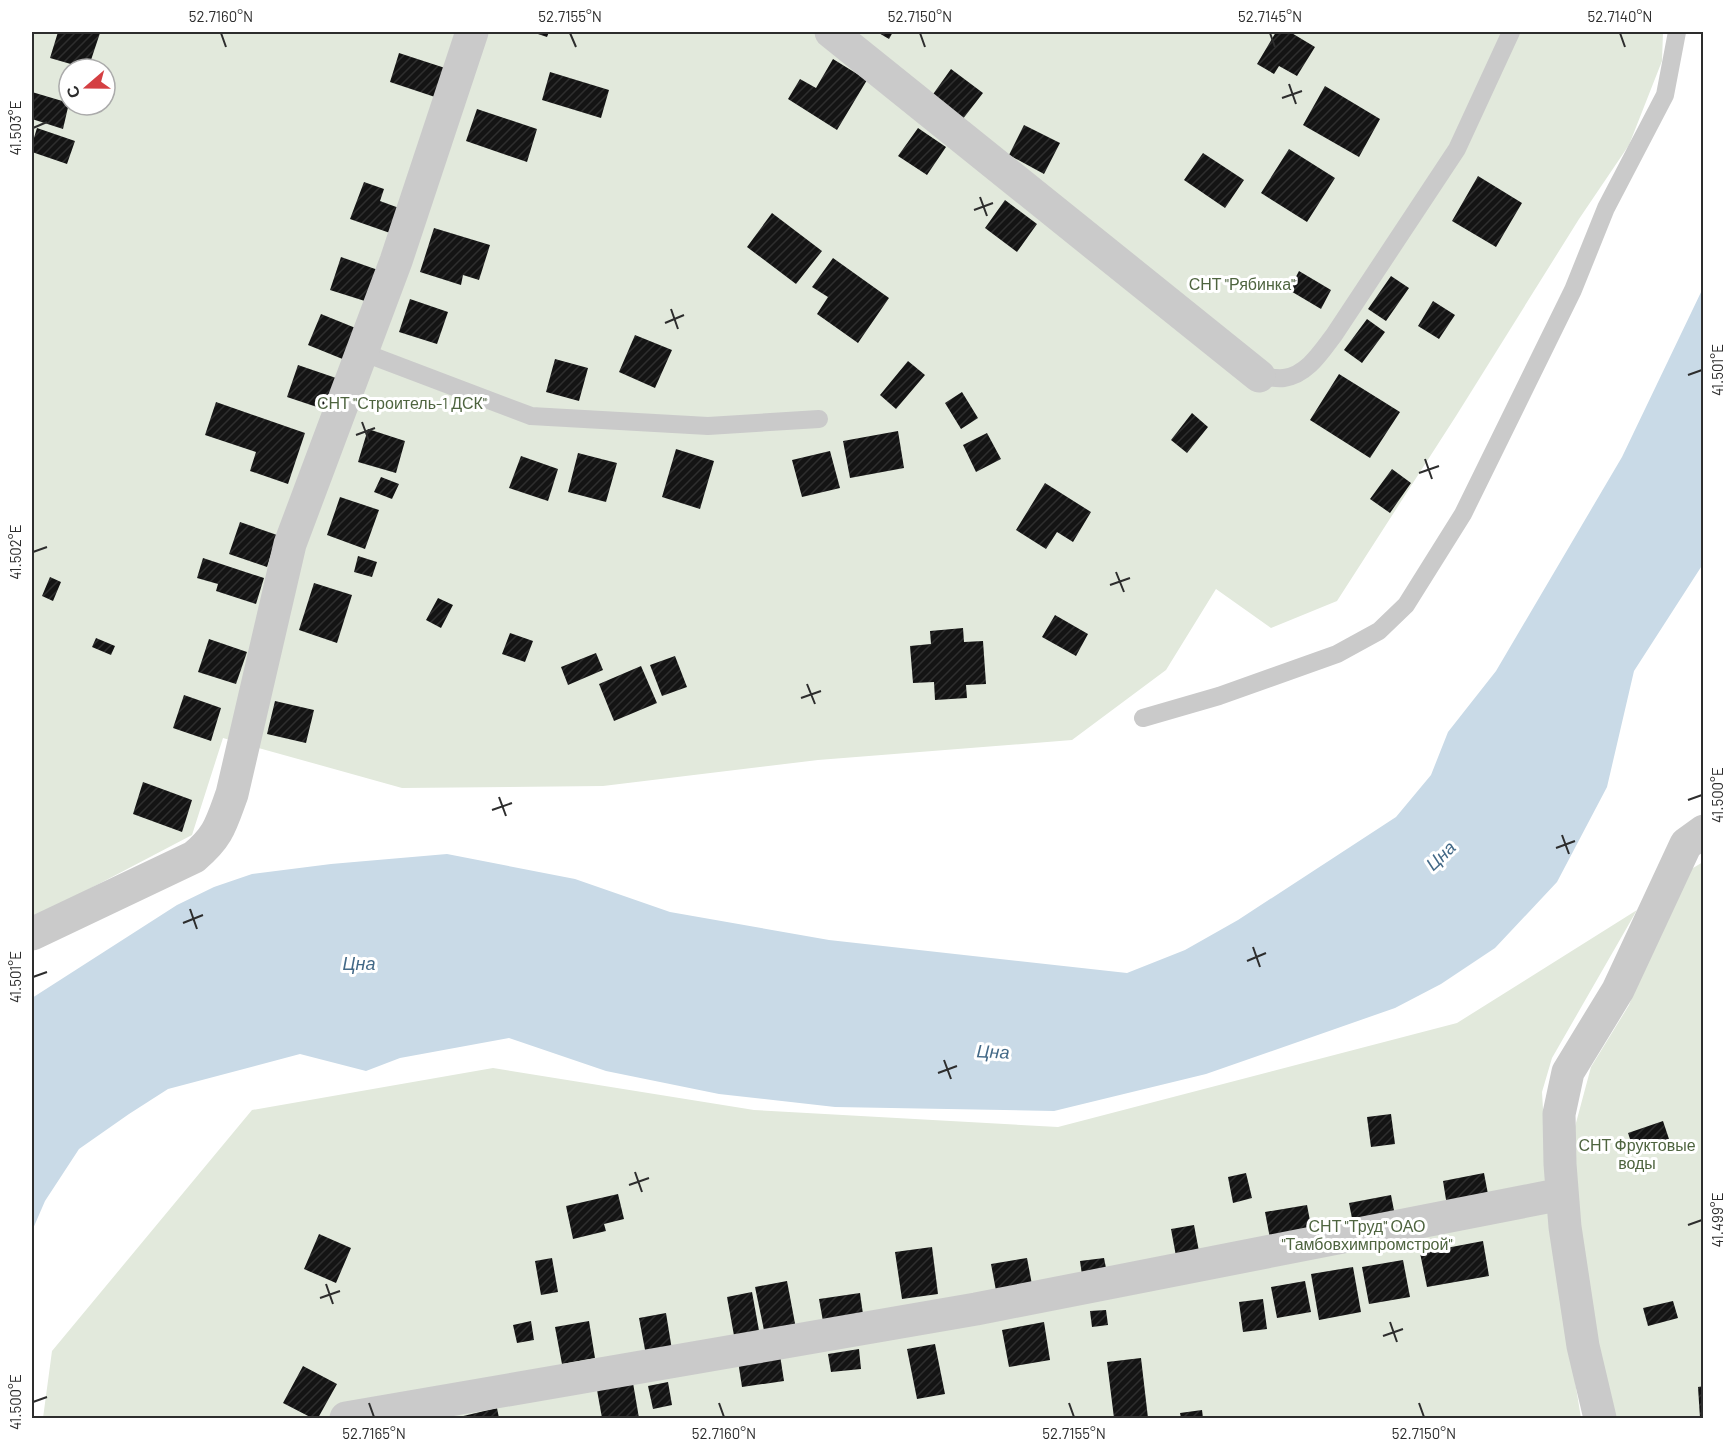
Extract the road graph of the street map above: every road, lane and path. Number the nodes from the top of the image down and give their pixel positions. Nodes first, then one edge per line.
1 (472, 32) edge
2 (831, 32) edge
3 (1511, 32) edge
4 (1677, 32) edge
5 (362, 352) junction
6 (1259, 376) joint
7 (819, 419) dead end
8 (1143, 718) dead end
9 (1704, 831) edge
10 (32, 933) edge
11 (1562, 1194) junction
12 (346, 1419) edge
13 (1600, 1419) edge

1 - 5 street
2 - 6 street
3 - 6 lane
4 - 8 lane
5 - 7 lane
5 - 10 street
9 - 11 street
11 - 12 street
11 - 13 street

